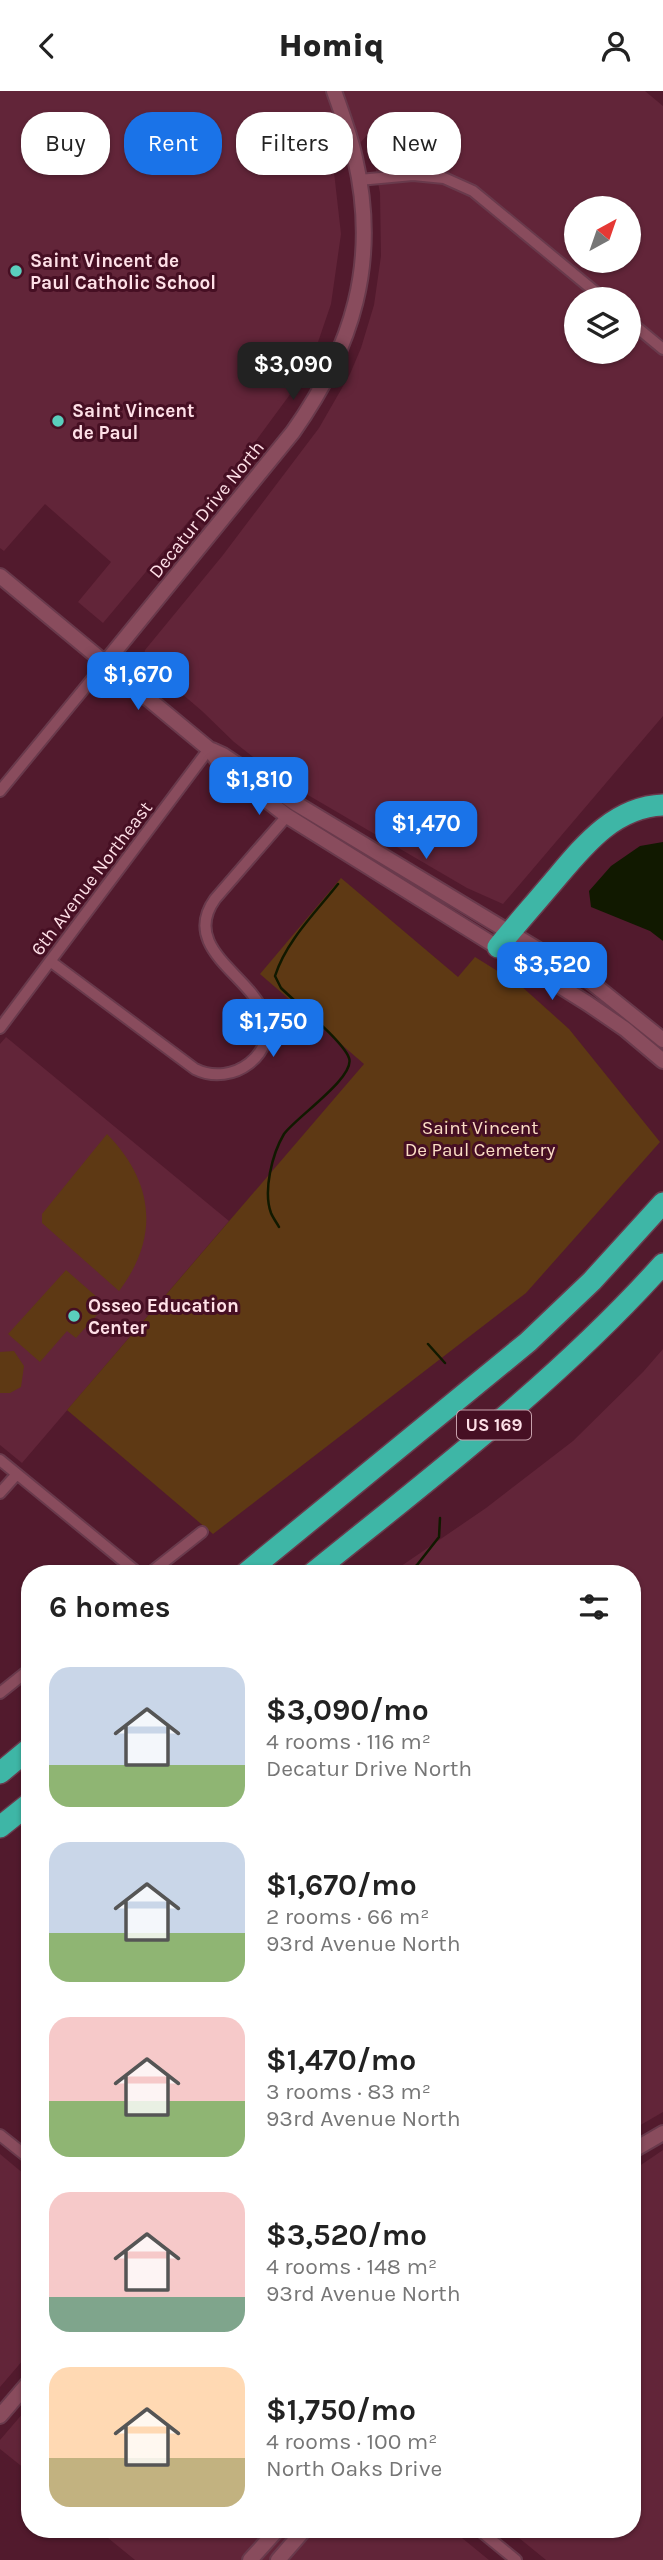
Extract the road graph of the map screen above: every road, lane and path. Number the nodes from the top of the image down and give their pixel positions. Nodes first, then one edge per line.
1 (334, 91) edge
2 (359, 180) junction
3 (589, 287) edge
4 (641, 330) edge
5 (663, 348) edge
6 (0, 576) edge
7 (106, 662) junction
8 (209, 749) junction
9 (0, 791) edge
10 (663, 805) edge
11 (287, 816) junction
12 (504, 940) junction
13 (50, 961) junction
14 (0, 1028) edge
15 (663, 1040) edge
16 (663, 1061) edge
17 (663, 1184) edge
18 (663, 1203) edge
19 (663, 1264) edge
20 (592, 1281) junction
21 (0, 1460) edge
22 (17, 1474) junction
23 (0, 1493) edge
24 (202, 1532) dead end
25 (128, 1565) edge
26 (160, 1565) edge
27 (256, 1565) edge
28 (323, 1565) edge
29 (21, 1676) edge
30 (0, 1693) edge
31 (21, 1756) edge
32 (0, 1773) edge
33 (21, 1810) edge
34 (0, 1827) edge
35 (663, 2133) edge
36 (0, 2135) edge
37 (641, 2146) edge
38 (21, 2152) edge
39 (21, 2392) edge
40 (0, 2416) edge
41 (270, 2538) edge
42 (297, 2538) edge
43 (489, 2538) edge
44 (250, 2560) edge
45 (278, 2560) edge
46 (516, 2560) edge

1 - 2 street, Decatur Drive North
2 - 3 street
2 - 7 street, Decatur Drive North
4 - 5 street
6 - 7 street
7 - 8 street
7 - 9 street
8 - 11 street
8 - 12 street
8 - 13 street, 6th Avenue Northeast
10 - 12 highway
11 - 12 street
11 - 13 street
12 - 15 street
12 - 16 street
13 - 14 street, 6th Avenue Northeast
17 - 20 highway
18 - 20 highway, US 169
19 - 28 highway, US 169
20 - 27 highway, US 169
21 - 22 street
22 - 23 street
22 - 25 street
24 - 26 street
29 - 30 street
31 - 32 highway
33 - 34 highway
35 - 37 street
36 - 38 street
39 - 40 street
41 - 44 street
42 - 45 street
43 - 46 street

